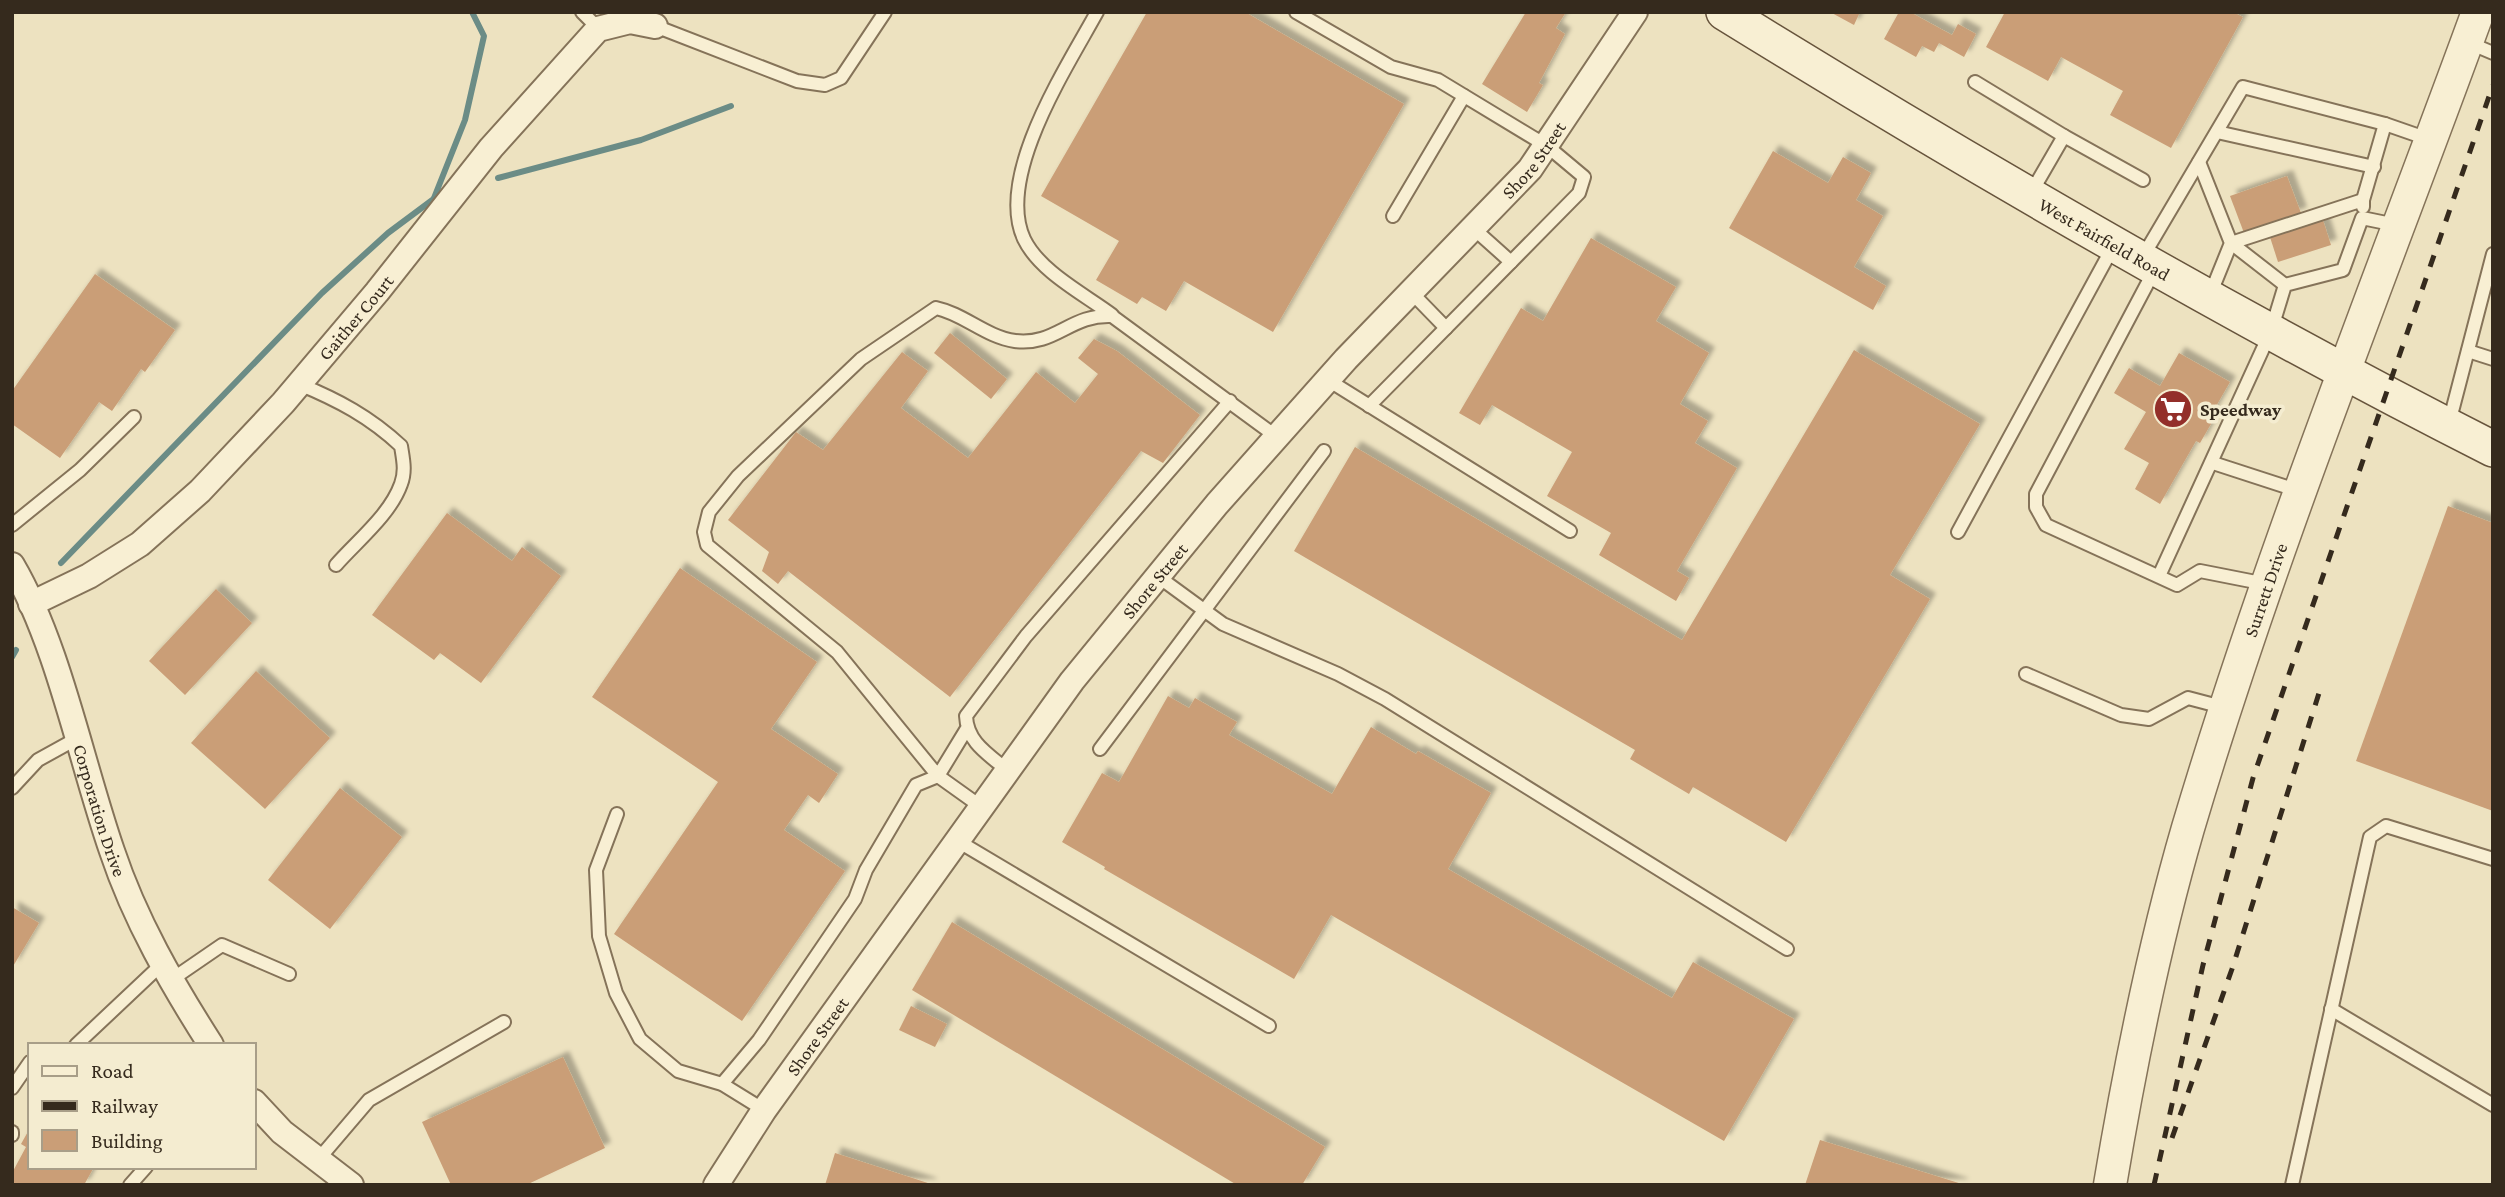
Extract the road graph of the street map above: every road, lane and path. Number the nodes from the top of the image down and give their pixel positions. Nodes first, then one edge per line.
1 (885, 12) edge
2 (1097, 12) edge
3 (1296, 12) edge
4 (1635, 12) edge
5 (1724, 12) edge
6 (2478, 12) edge
7 (590, 21) edge
8 (655, 26) joint
9 (2480, 47) edge
10 (1975, 82) dead end
11 (1464, 96) junction
12 (2385, 124) junction
13 (2217, 132) junction
14 (2064, 136) junction
15 (2431, 140) junction
16 (1547, 146) junction
17 (2199, 162) junction
18 (2374, 167) junction
19 (2143, 180) dead end
20 (2029, 196) junction
21 (2363, 200) junction
22 (1392, 216) dead end
23 (2362, 218) junction
24 (2400, 226) junction
25 (1473, 228) junction
26 (2231, 243) junction
27 (2493, 254) edge
28 (2137, 257) junction
29 (1511, 262) junction
30 (2285, 285) junction
31 (1411, 292) junction
32 (2209, 297) junction
33 (1112, 316) junction
34 (1446, 328) junction
35 (2271, 331) junction
36 (2468, 351) junction
37 (2493, 359) edge
38 (2345, 372) junction
39 (1328, 380) junction
40 (299, 384) junction
41 (1230, 401) junction
42 (1369, 406) junction
43 (134, 416) dead end
44 (2448, 426) junction
45 (1277, 437) junction
46 (2493, 449) edge
47 (1324, 451) dead end
48 (2213, 463) junction
49 (2302, 492) junction
50 (12, 525) edge
51 (1570, 531) dead end
52 (1958, 532) dead end
53 (12, 565) edge
54 (335, 565) dead end
55 (1156, 575) junction
56 (2159, 576) junction
57 (2269, 584) junction
58 (31, 604) junction
59 (1205, 611) junction
60 (2026, 674) dead end
61 (2226, 708) junction
62 (966, 730) junction
63 (76, 739) junction
64 (1100, 748) dead end
65 (1007, 770) junction
66 (938, 775) junction
67 (12, 788) edge
68 (980, 806) junction
69 (617, 814) dead end
70 (956, 840) junction
71 (2493, 859) edge
72 (1787, 949) dead end
73 (167, 972) junction
74 (289, 974) dead end
75 (2331, 1009) junction
76 (504, 1022) dead end
77 (1269, 1026) dead end
78 (78, 1043) edge
79 (210, 1043) edge
80 (28, 1065) edge
81 (722, 1084) junction
82 (12, 1088) edge
83 (256, 1104) edge
84 (2493, 1105) edge
85 (764, 1110) junction
86 (317, 1161) junction
87 (144, 1169) edge
88 (130, 1185) edge
89 (351, 1185) edge
90 (716, 1185) edge
91 (2110, 1185) edge
92 (2292, 1185) edge

1 - 8 lane
2 - 33 lane
3 - 11 lane
4 - 16 street, Shore Street
5 - 20 main road, West Fairfield Road
6 - 9 street, Surrett Drive
7 - 8 street, Gaither Court
7 - 40 street, Gaither Court
9 - 15 street, Surrett Drive
10 - 14 lane
11 - 16 lane
11 - 22 lane
12 - 13 lane
12 - 15 lane
12 - 18 lane
13 - 17 lane
13 - 18 lane
14 - 19 lane
14 - 20 lane
15 - 24 street, Surrett Drive
16 - 25 street, Shore Street
16 - 29 lane
17 - 26 lane
17 - 28 lane
18 - 21 lane
20 - 28 main road, West Fairfield Road
21 - 23 lane
21 - 26 lane
23 - 24 lane
23 - 30 lane
24 - 38 street, Surrett Drive
25 - 29 lane
25 - 31 street, Shore Street
26 - 30 lane
26 - 32 lane
27 - 36 lane
28 - 32 main road, West Fairfield Road
28 - 52 lane
28 - 56 lane
29 - 34 lane
30 - 35 lane
31 - 34 lane
31 - 39 street, Shore Street
32 - 35 main road, West Fairfield Road
33 - 41 lane
33 - 66 lane
34 - 42 lane
35 - 38 main road, West Fairfield Road
35 - 48 lane
36 - 37 lane
36 - 44 lane
38 - 44 main road, West Fairfield Road
38 - 49 street, Surrett Drive
39 - 42 lane
39 - 45 street, Shore Street
40 - 54 lane
40 - 58 street, Gaither Court
41 - 45 lane
41 - 62 lane
42 - 51 lane
43 - 50 lane
44 - 46 main road, West Fairfield Road
45 - 55 street, Shore Street
47 - 59 lane
48 - 49 lane
48 - 56 lane
49 - 57 street, Surrett Drive
53 - 58 street, Corporation Drive
55 - 59 lane
55 - 65 street, Shore Street
56 - 57 lane
57 - 61 street, Surrett Drive
58 - 63 street, Corporation Drive
59 - 64 lane
59 - 72 lane
60 - 61 lane
61 - 91 street, Surrett Drive
62 - 65 lane
62 - 66 lane
63 - 67 lane
63 - 73 street, Corporation Drive
65 - 68 street, Shore Street
66 - 68 lane
66 - 81 lane
68 - 70 street, Shore Street
69 - 81 lane
70 - 77 lane
70 - 85 street, Shore Street
71 - 75 lane
73 - 74 lane
73 - 78 lane
73 - 79 street, Corporation Drive
75 - 84 lane
75 - 92 lane
76 - 86 lane
80 - 82 lane
81 - 85 lane
83 - 86 street
85 - 90 street, Shore Street
86 - 89 street
87 - 88 lane

